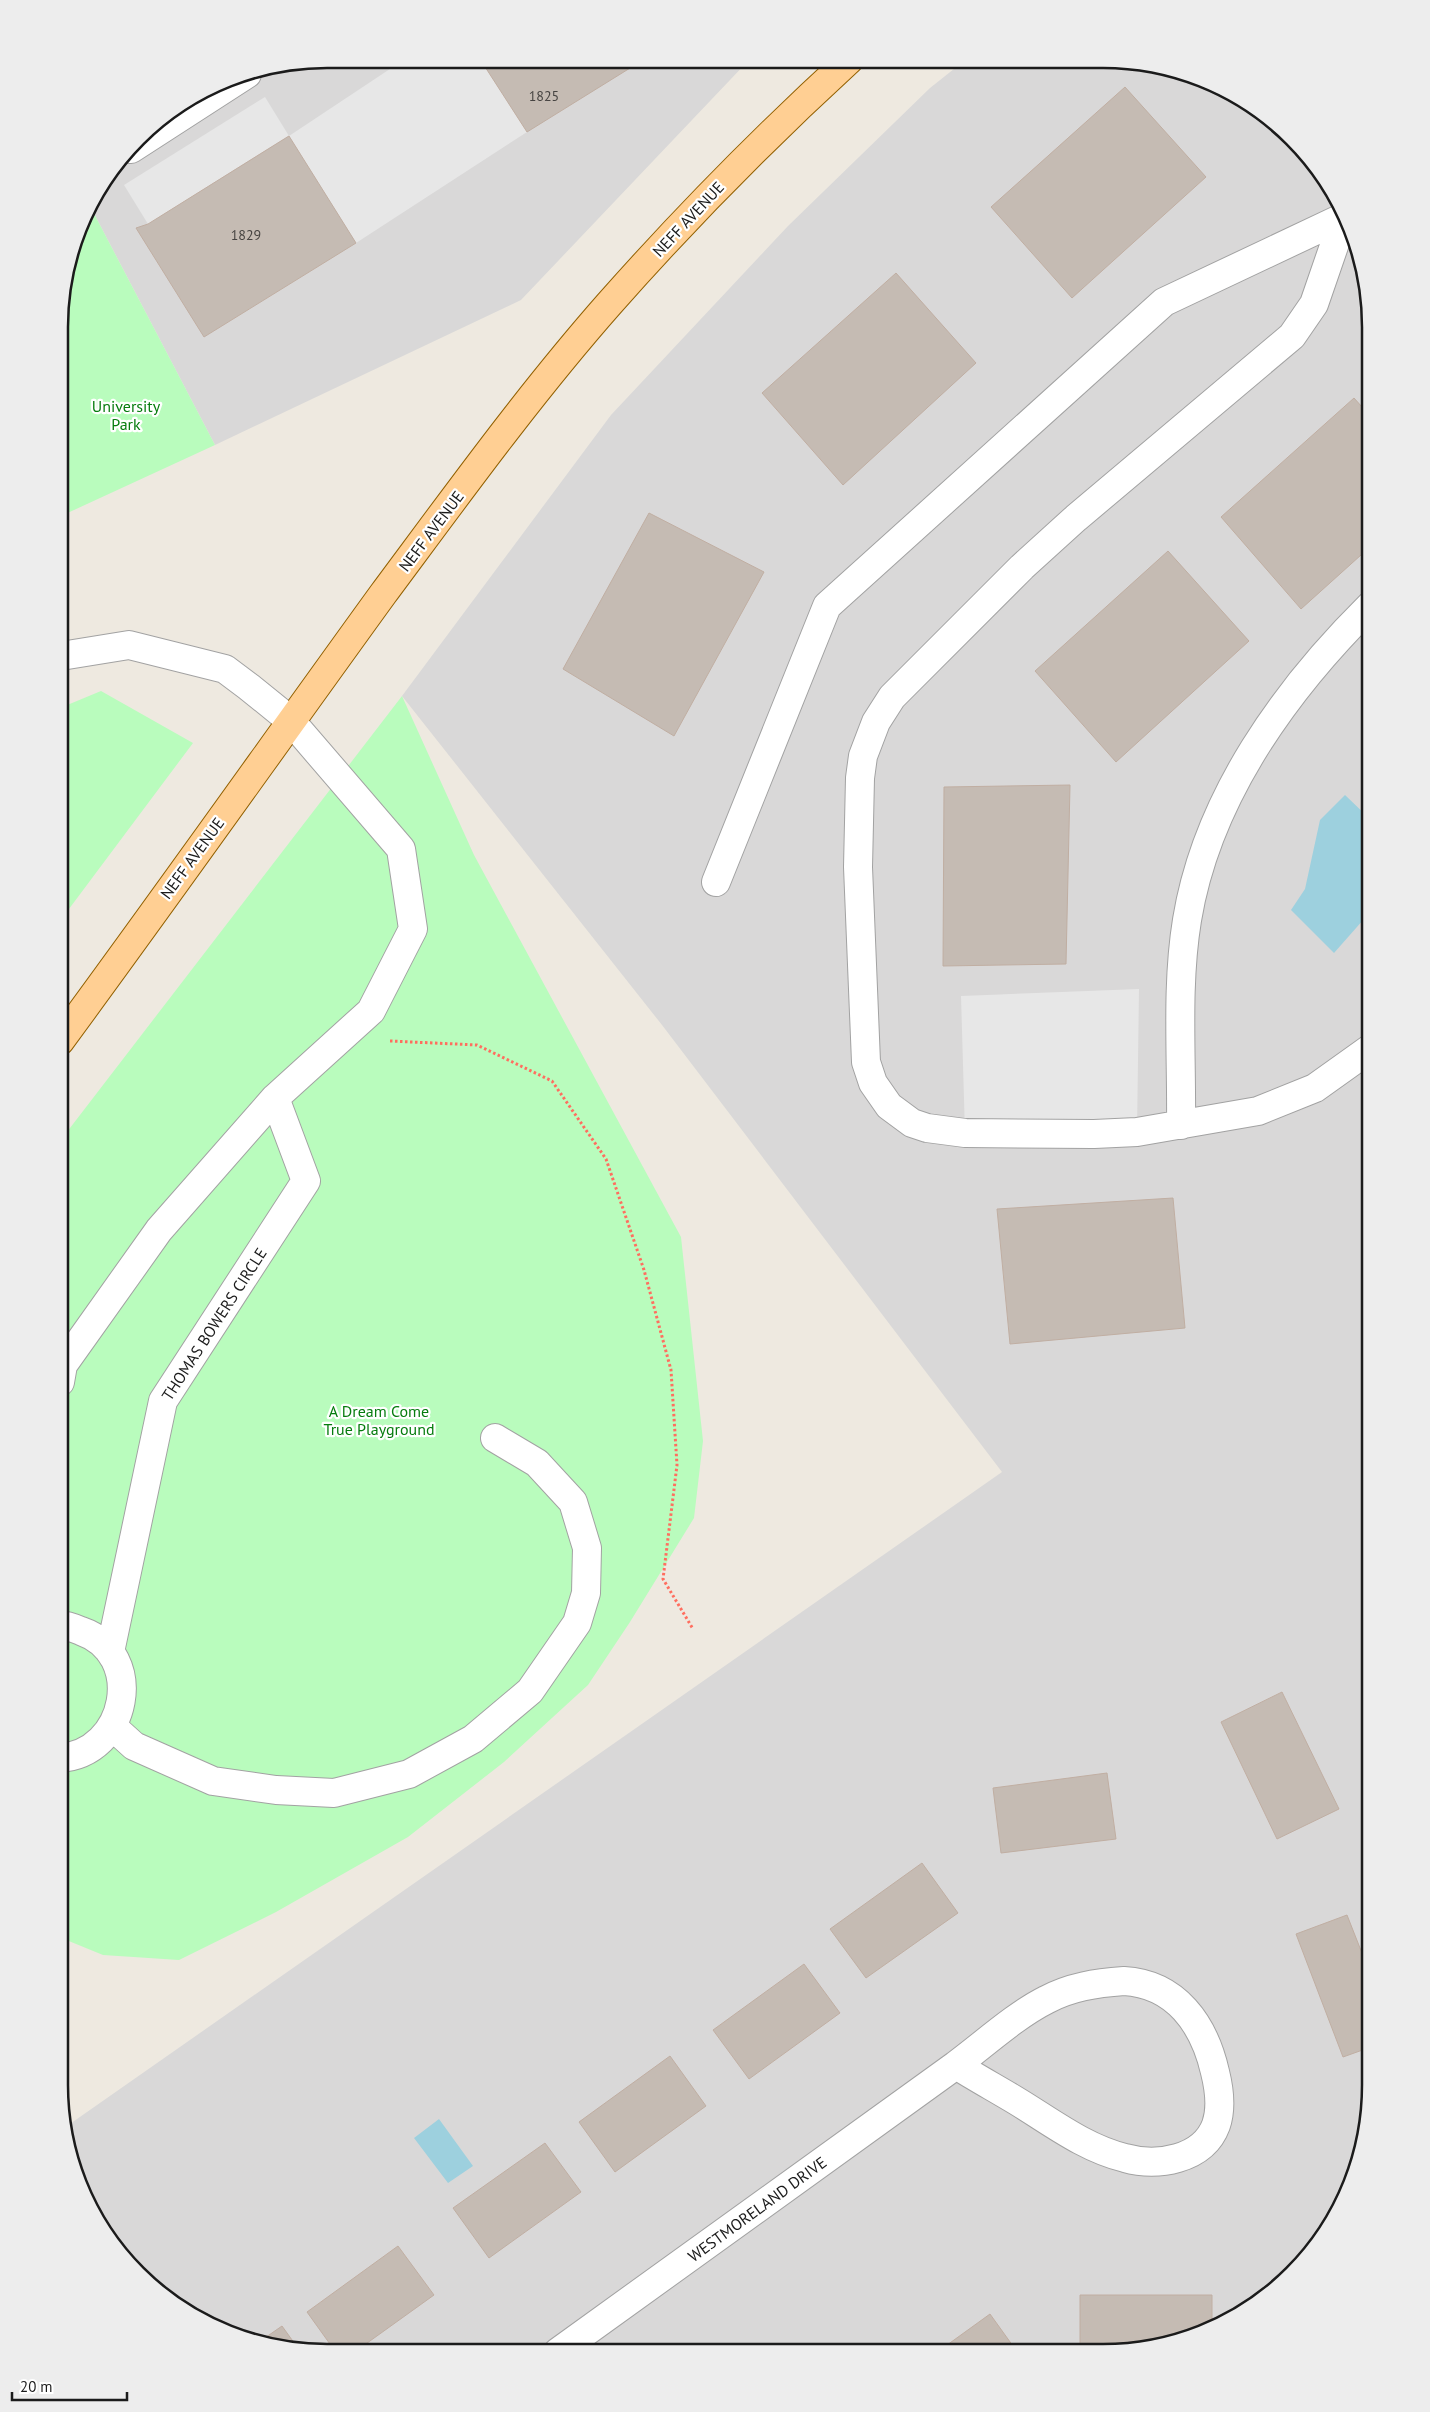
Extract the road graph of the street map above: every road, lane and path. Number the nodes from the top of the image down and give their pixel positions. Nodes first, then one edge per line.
1 (841, 68) edge
2 (229, 86) edge
3 (147, 140) edge
4 (1339, 219) edge
5 (1342, 225) edge
6 (1362, 615) edge
7 (68, 655) edge
8 (291, 720) junction
9 (716, 882) dead end
10 (68, 1031) edge
11 (344, 1036) junction
12 (1362, 1055) edge
13 (275, 1098) junction
14 (1181, 1124) junction
15 (68, 1358) edge
16 (495, 1438) dead end
17 (68, 1626) edge
18 (693, 1629) dead end
19 (110, 1652) junction
20 (113, 1727) junction
21 (68, 1757) edge
22 (956, 2065) junction
23 (569, 2344) edge

1 - 8 main road, NEFF AVENUE
2 - 3 street
4 - 9 street
5 - 14 street
6 - 14 street
7 - 8 street
8 - 10 main road, NEFF AVENUE
8 - 11 street
11 - 13 street
11 - 18 path
12 - 14 street
13 - 15 street
13 - 19 street, THOMAS BOWERS CIRCLE
16 - 20 street
17 - 19 street
19 - 20 street
20 - 21 street
22 - 22 street, WESTMORELAND DRIVE
22 - 23 street, WESTMORELAND DRIVE

